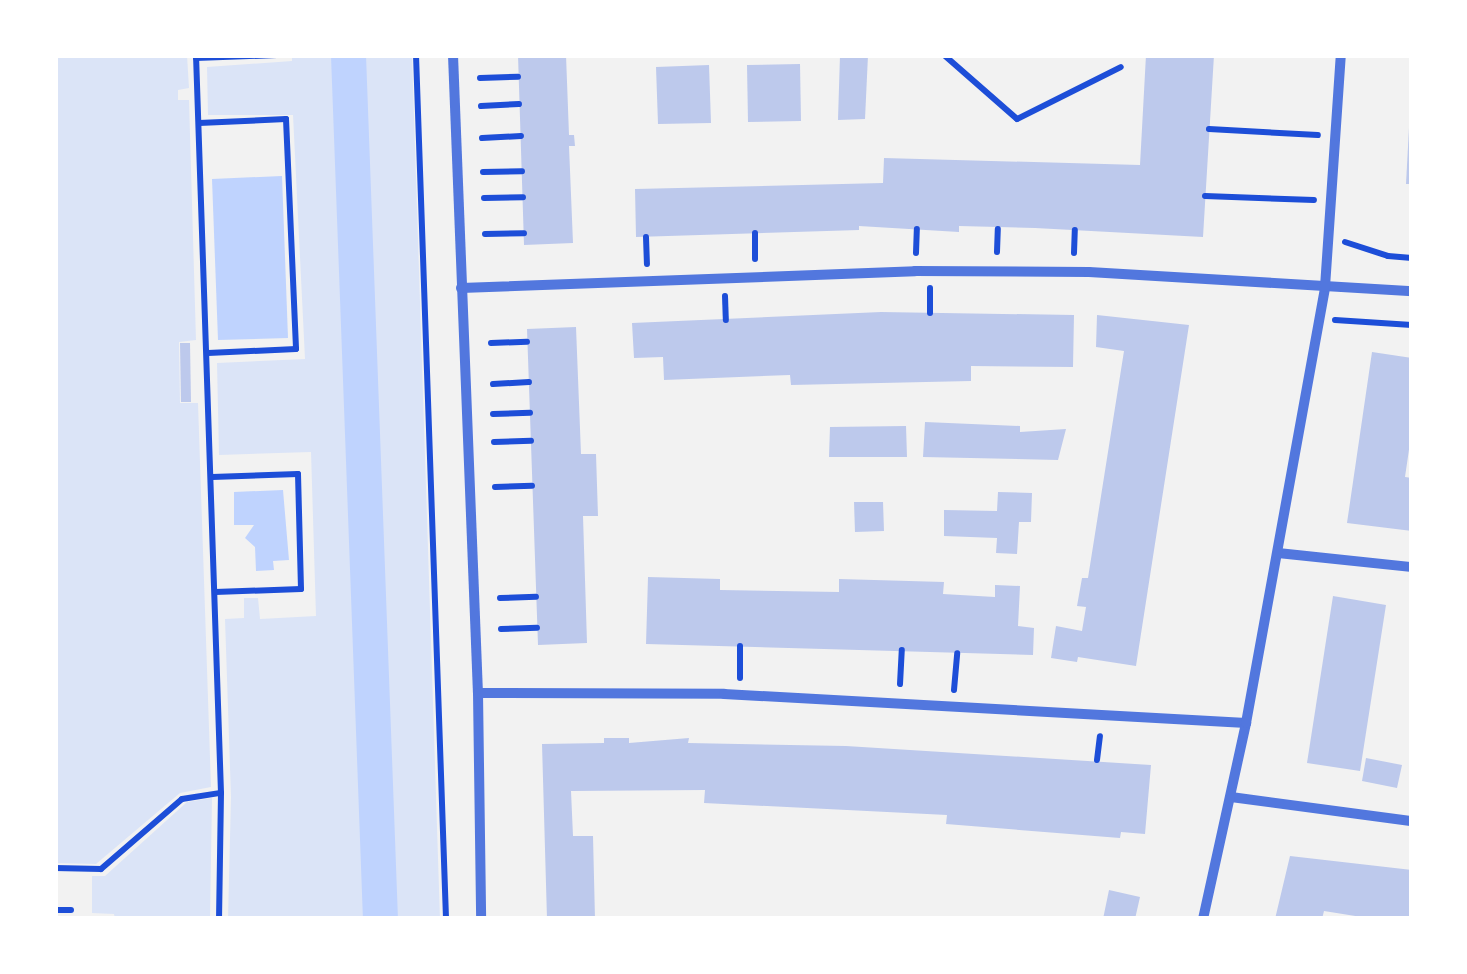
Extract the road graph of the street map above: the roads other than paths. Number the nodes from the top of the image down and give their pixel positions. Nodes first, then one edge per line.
1 (453, 55) edge
2 (1341, 55) edge
3 (1325, 286) junction
4 (460, 288) junction
5 (1412, 291) edge
6 (1278, 553) junction
7 (1412, 567) edge
8 (478, 693) junction
9 (1246, 723) junction
10 (1230, 797) junction
11 (1412, 821) edge
12 (480, 919) edge
13 (1203, 919) edge

1 - 4 street
2 - 3 street
3 - 4 street
3 - 5 street
3 - 6 street
4 - 8 street
6 - 7 street
6 - 9 street
8 - 9 street
8 - 12 street
9 - 10 street
10 - 11 street
10 - 13 street

